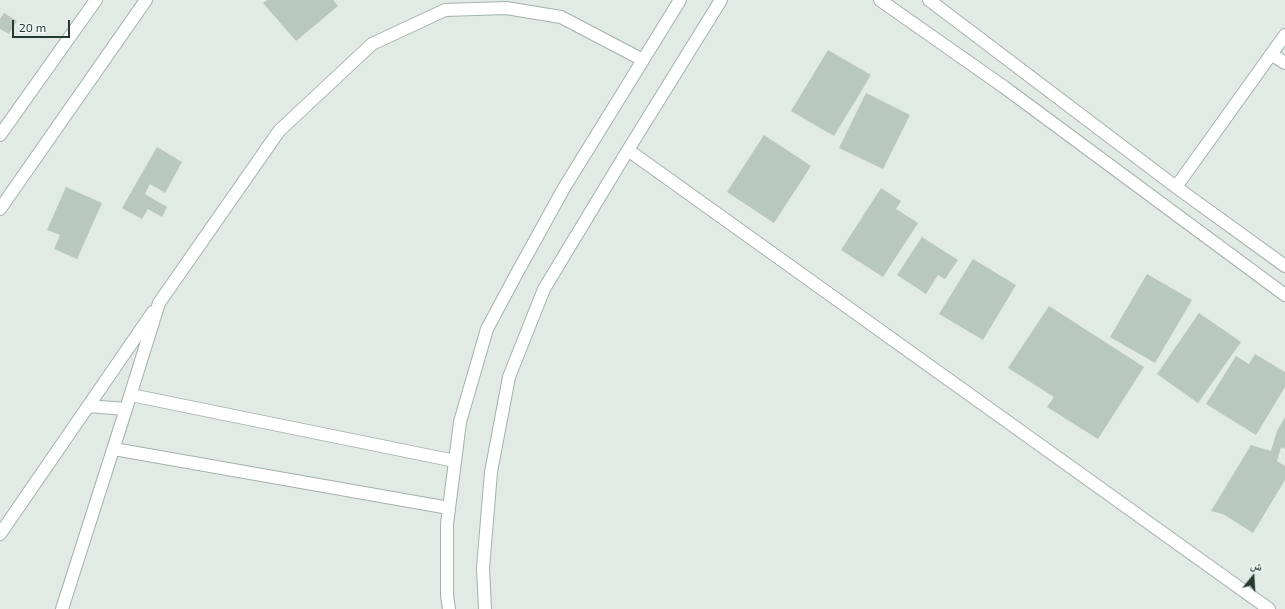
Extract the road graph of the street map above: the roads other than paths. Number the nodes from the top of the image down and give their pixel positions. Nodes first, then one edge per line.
1 (96, 0) edge
2 (146, 0) edge
3 (680, 0) edge
4 (720, 0) edge
5 (880, 0) edge
6 (929, 0) edge
7 (1285, 35) edge
8 (1271, 54) junction
9 (643, 60) junction
10 (1285, 63) edge
11 (0, 135) edge
12 (628, 150) junction
13 (1176, 187) junction
14 (0, 209) edge
15 (1285, 266) edge
16 (1285, 294) edge
17 (159, 302) junction
18 (131, 395) junction
19 (88, 406) junction
20 (126, 409) junction
21 (114, 449) junction
22 (455, 461) junction
23 (449, 508) junction
24 (0, 534) edge
25 (62, 609) edge
26 (448, 609) edge
27 (485, 609) edge
28 (1269, 609) edge

1 - 11 street
2 - 14 street
3 - 9 street
4 - 12 street
5 - 16 street
6 - 13 street
7 - 8 street
8 - 10 street
8 - 13 street
9 - 17 street
9 - 22 street
12 - 27 street
12 - 28 street
13 - 15 street
17 - 18 street
17 - 19 street
18 - 20 street
18 - 22 street
19 - 20 street
19 - 24 street
20 - 21 street
21 - 23 street
21 - 25 street
22 - 23 street
23 - 26 street

